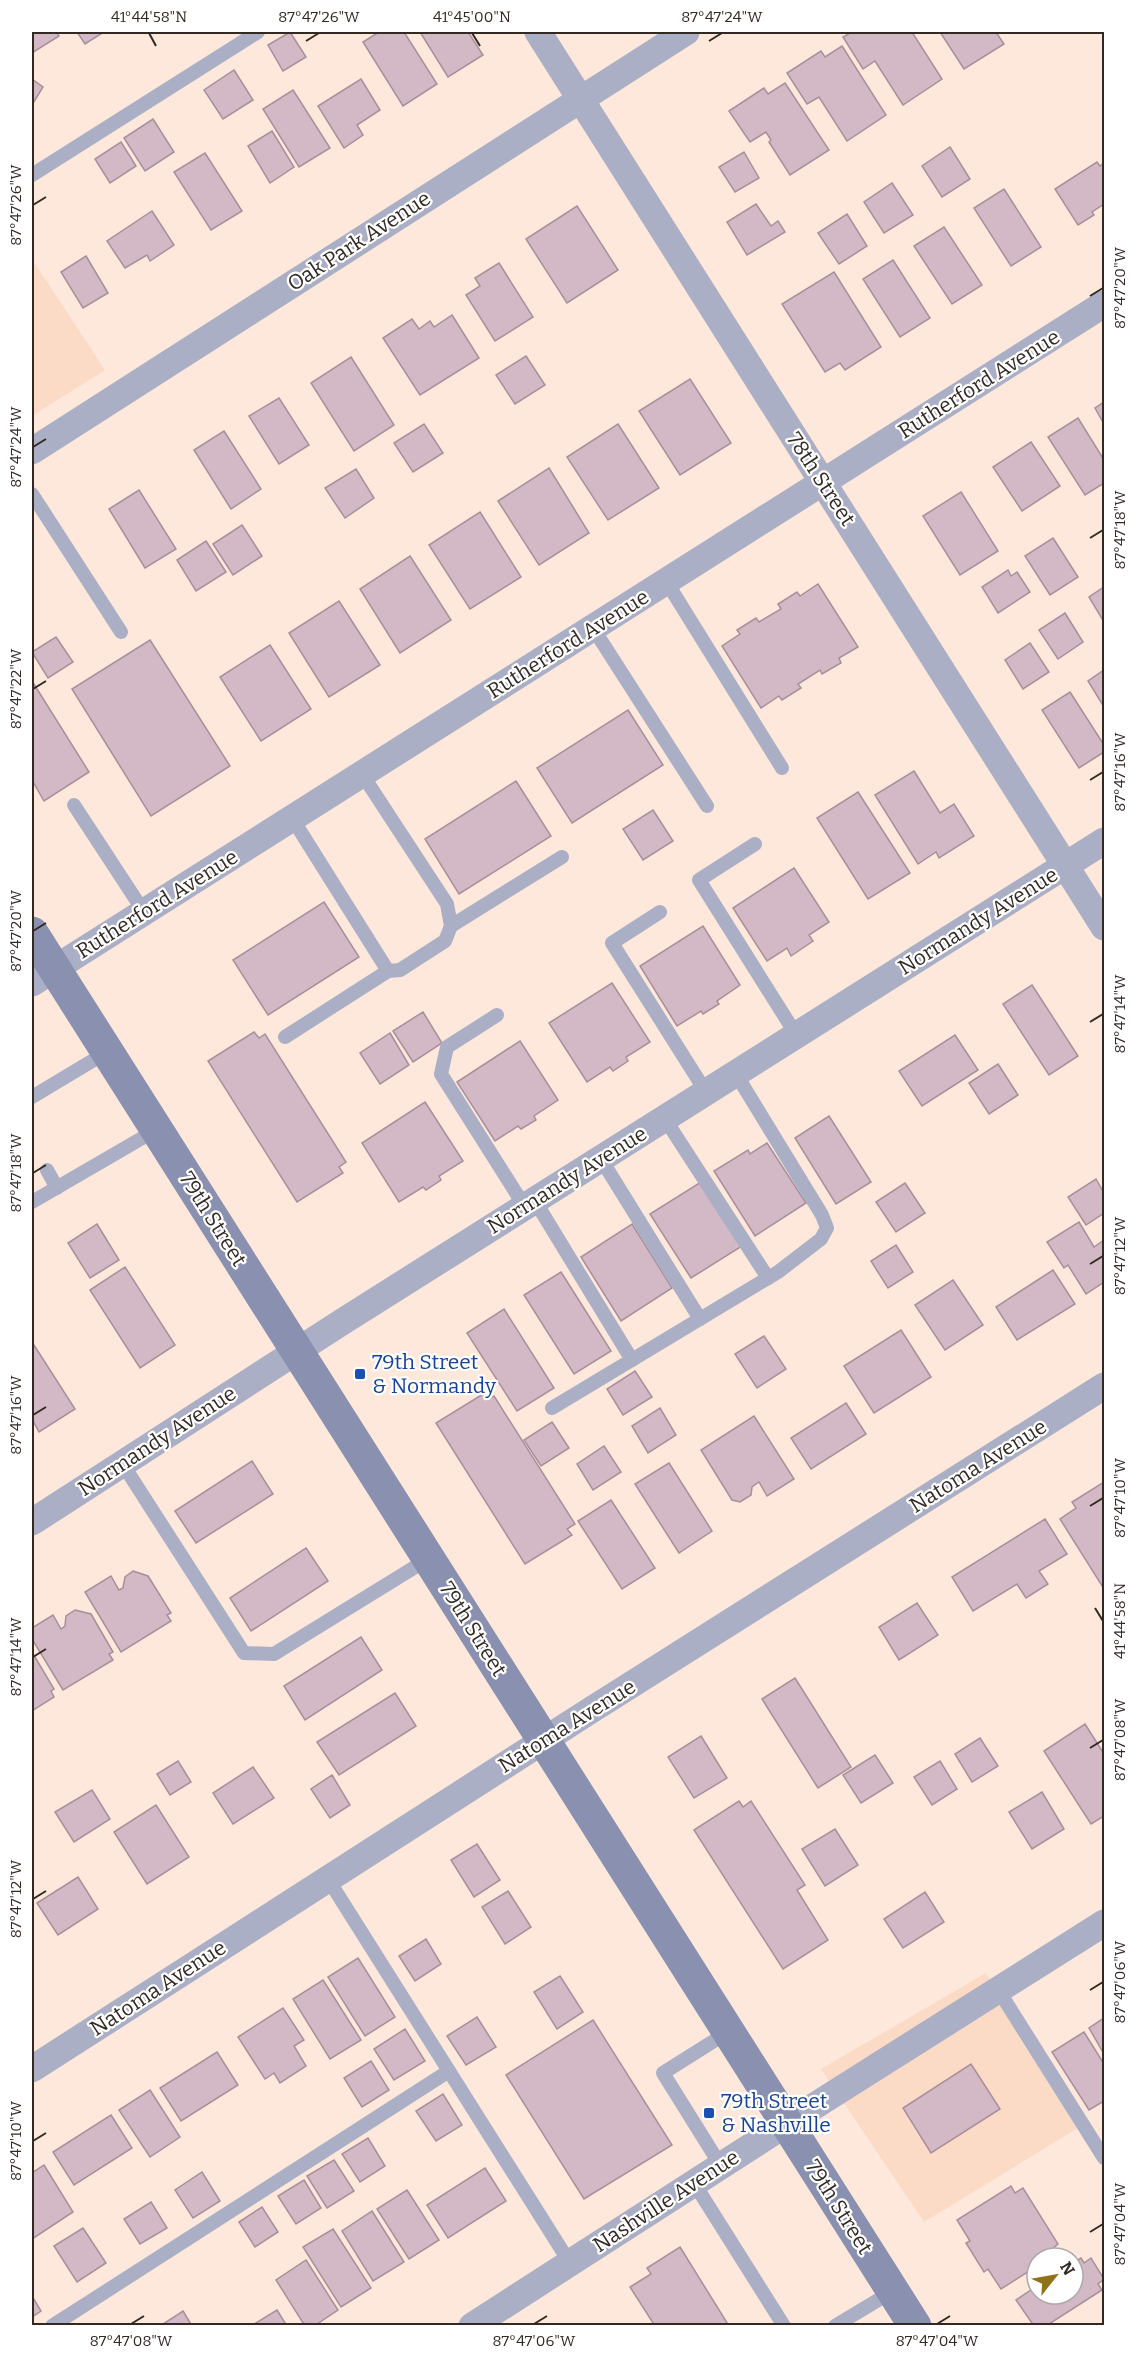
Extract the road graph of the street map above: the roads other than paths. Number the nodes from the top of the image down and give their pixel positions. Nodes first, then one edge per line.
1 (258, 32) edge
2 (538, 32) edge
3 (686, 32) edge
4 (582, 98) junction
5 (32, 175) edge
6 (1104, 304) edge
7 (32, 451) edge
8 (823, 483) junction
9 (32, 494) edge
10 (666, 581) junction
11 (593, 628) junction
12 (121, 632) dead end
13 (782, 768) dead end
14 (362, 774) junction
15 (74, 805) dead end
16 (707, 806) dead end
17 (292, 818) junction
18 (1104, 841) edge
19 (755, 844) dead end
20 (562, 857) dead end
21 (1066, 866) junction
22 (144, 912) junction
23 (660, 912) dead end
24 (451, 926) junction
25 (1104, 927) edge
26 (32, 933) edge
27 (388, 971) junction
28 (43, 976) edge
29 (497, 1015) dead end
30 (797, 1036) junction
31 (285, 1037) dead end
32 (107, 1052) junction
33 (736, 1074) junction
34 (706, 1092) junction
35 (32, 1097) edge
36 (665, 1119) junction
37 (156, 1130) junction
38 (601, 1159) junction
39 (46, 1170) dead end
40 (57, 1188) junction
41 (32, 1202) edge
42 (530, 1204) junction
43 (768, 1278) junction
44 (700, 1319) junction
45 (297, 1352) junction
46 (632, 1360) junction
47 (1104, 1386) edge
48 (552, 1408) dead end
49 (122, 1463) junction
50 (32, 1522) edge
51 (428, 1559) junction
52 (543, 1741) junction
53 (328, 1879) junction
54 (1104, 1923) edge
55 (999, 1991) junction
56 (728, 2032) junction
57 (32, 2069) edge
58 (449, 2071) junction
59 (786, 2124) junction
60 (1104, 2158) edge
61 (721, 2166) junction
62 (694, 2183) junction
63 (570, 2263) junction
64 (892, 2291) junction
65 (52, 2325) edge
66 (472, 2325) edge
67 (784, 2325) edge
68 (835, 2325) edge
69 (915, 2325) edge

1 - 5 lane
2 - 4 street, 78th Street
3 - 4 street, Oak Park Avenue
4 - 7 street, Oak Park Avenue
4 - 8 street, 78th Street
6 - 8 street, Rutherford Avenue
8 - 10 street, Rutherford Avenue
8 - 21 street, 78th Street
9 - 12 lane
10 - 11 street, Rutherford Avenue
10 - 13 lane
11 - 14 street, Rutherford Avenue
11 - 16 lane
14 - 17 street, Rutherford Avenue
14 - 24 lane
15 - 22 lane
17 - 22 street, Rutherford Avenue
17 - 27 lane
18 - 21 street, Normandy Avenue
19 - 30 lane
20 - 24 lane
21 - 25 street, 78th Street
21 - 30 street, Normandy Avenue
22 - 28 street, Rutherford Avenue
23 - 34 lane
24 - 27 lane
26 - 28 main road, 79th Street
27 - 31 lane
28 - 32 main road, 79th Street
29 - 42 lane
30 - 33 street, Normandy Avenue
32 - 35 lane
32 - 37 main road, 79th Street
33 - 34 street, Normandy Avenue
33 - 43 lane
34 - 36 street, Normandy Avenue
36 - 38 street, Normandy Avenue
36 - 43 lane
37 - 40 lane
37 - 45 main road, 79th Street
38 - 42 street, Normandy Avenue
38 - 44 lane
39 - 40 lane
40 - 41 lane
42 - 45 street, Normandy Avenue
42 - 46 lane
43 - 44 lane
44 - 46 lane
45 - 49 street, Normandy Avenue
45 - 51 main road, 79th Street
46 - 48 lane
47 - 52 street, Natoma Avenue
49 - 50 street, Normandy Avenue
49 - 51 lane
51 - 52 main road, 79th Street
52 - 53 street, Natoma Avenue
52 - 56 main road, 79th Street
53 - 57 street, Natoma Avenue
53 - 58 lane
54 - 55 street, Nashville Avenue
55 - 59 street, Nashville Avenue
55 - 60 lane
56 - 59 main road, 79th Street
56 - 61 lane
58 - 63 lane
58 - 65 lane
59 - 61 street, Nashville Avenue
59 - 64 main road, 79th Street
61 - 62 street, Nashville Avenue
62 - 63 street, Nashville Avenue
62 - 67 lane
63 - 66 street, Nashville Avenue
64 - 68 lane
64 - 69 main road, 79th Street

